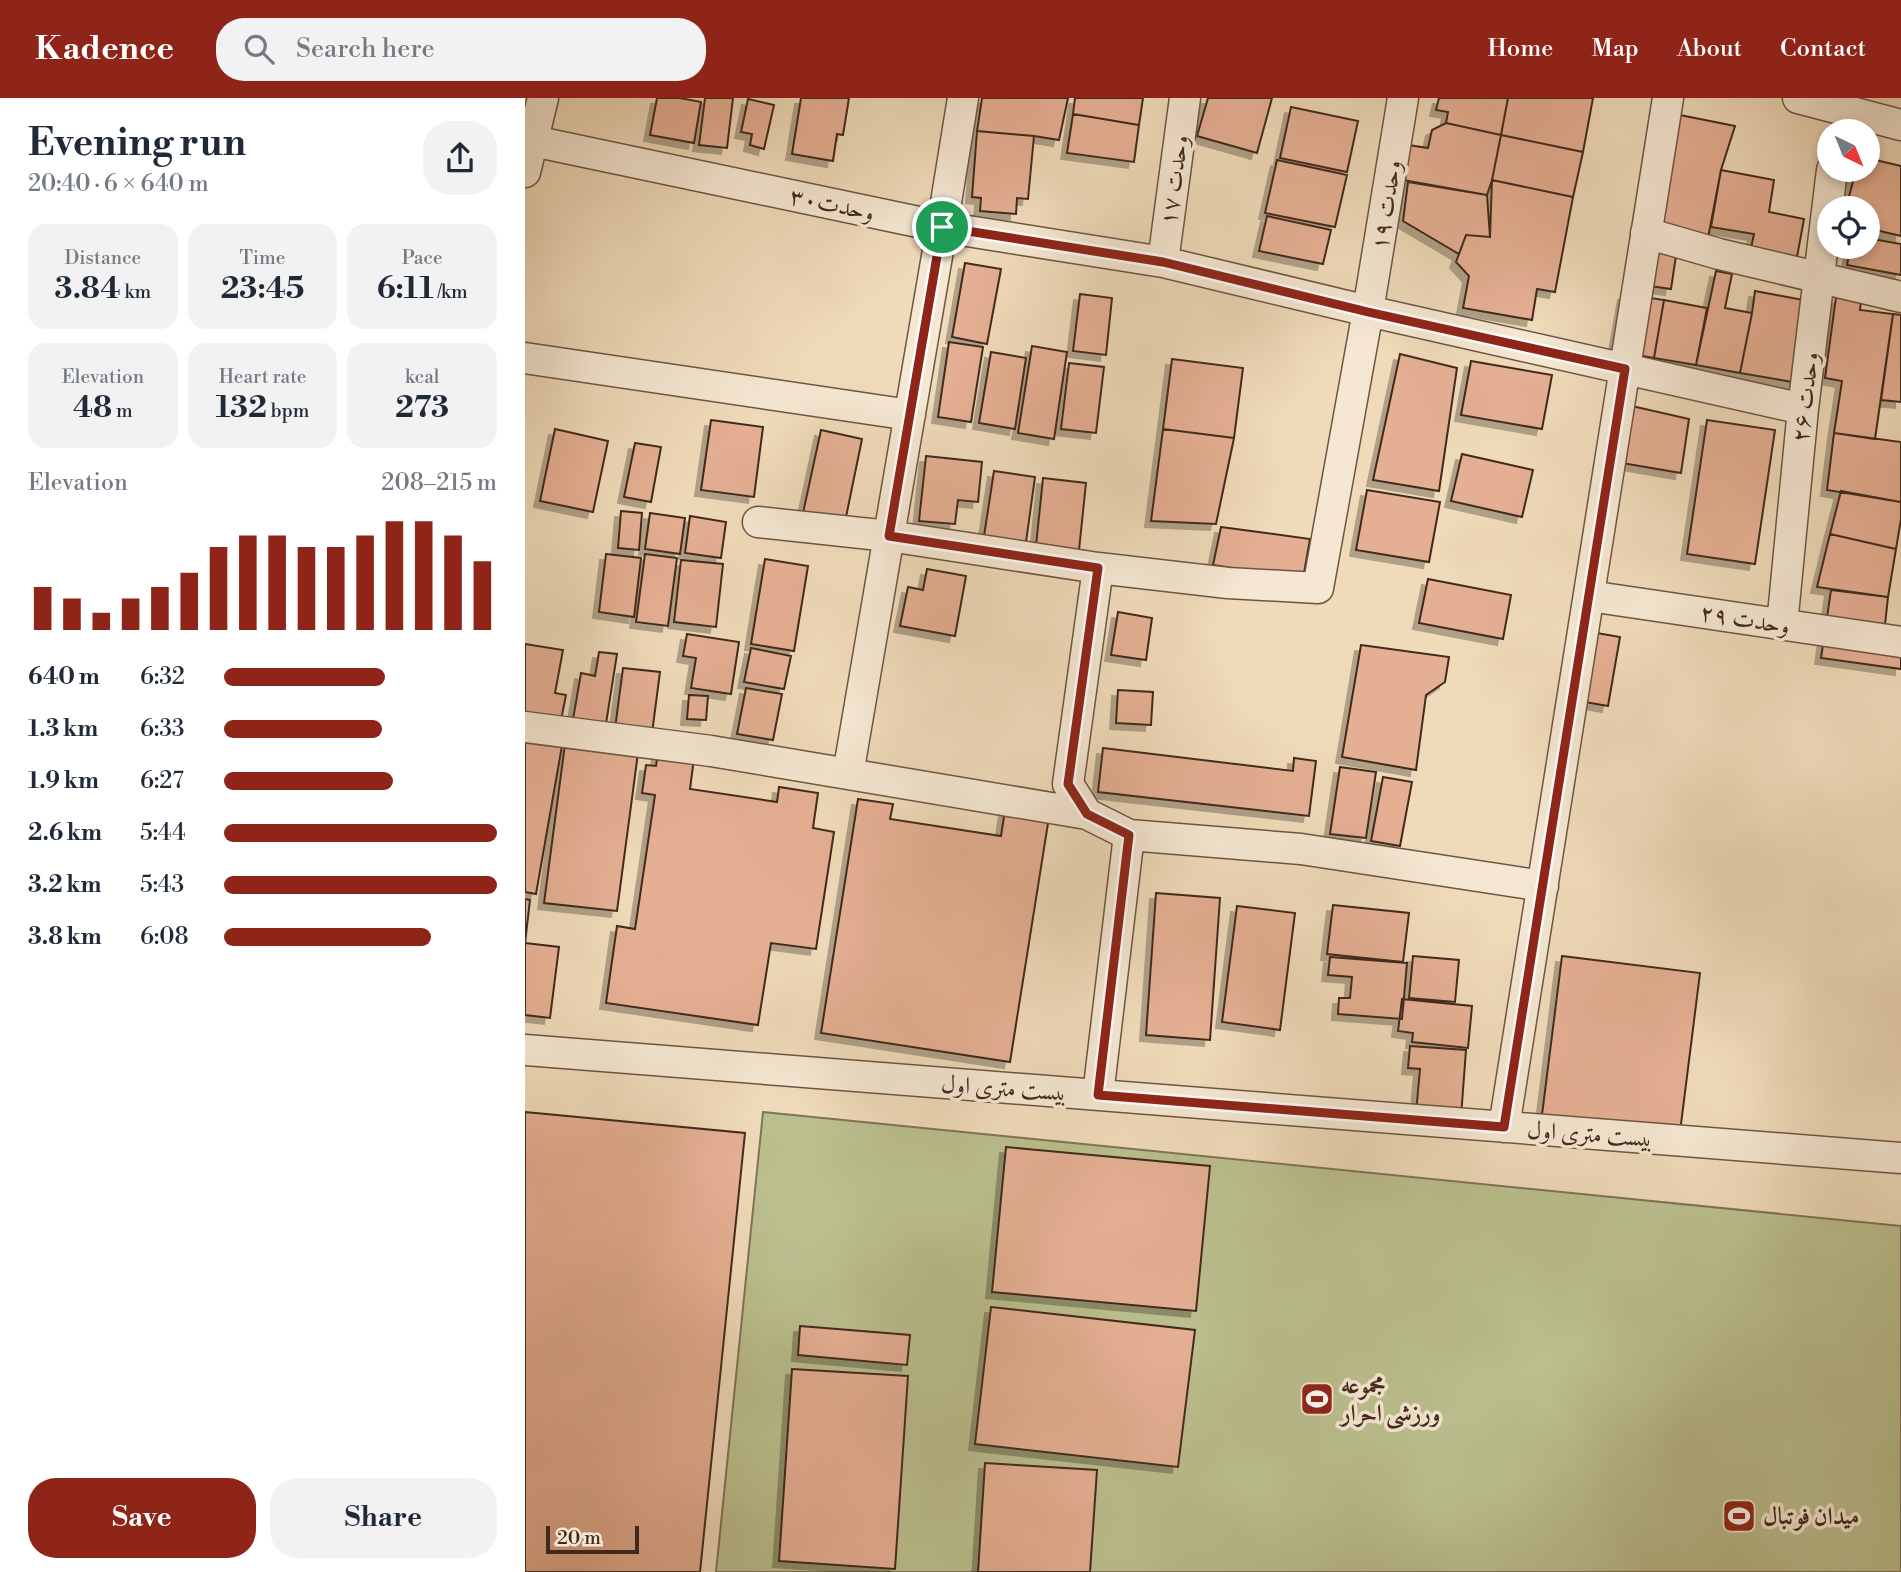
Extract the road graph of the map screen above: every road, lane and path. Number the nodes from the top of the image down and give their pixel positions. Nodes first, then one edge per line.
1 (543, 98) edge
2 (963, 98) edge
3 (1185, 98) edge
4 (1403, 98) edge
5 (1668, 98) edge
6 (1798, 98) edge
7 (1839, 112) edge
8 (1901, 125) edge
9 (533, 141) junction
10 (525, 172) edge
11 (1831, 182) edge
12 (942, 227) junction
13 (1646, 233) junction
14 (1163, 262) junction
15 (1820, 277) junction
16 (1901, 297) edge
17 (1368, 312) junction
18 (525, 358) edge
19 (1625, 369) junction
20 (1803, 408) junction
21 (910, 415) junction
22 (758, 522) dead end
23 (889, 536) junction
24 (1098, 568) junction
25 (1589, 596) junction
26 (1782, 625) junction
27 (1901, 642) edge
28 (525, 727) edge
29 (848, 774) junction
30 (1087, 814) junction
31 (1129, 835) junction
32 (1543, 886) junction
33 (525, 1050) edge
34 (1098, 1095) junction
35 (1504, 1127) junction
36 (1901, 1158) edge

1 - 9 street
2 - 12 street
3 - 14 street, وحدت ۱۷
4 - 17 street, وحدت ۱۹
5 - 13 street
6 - 7 street
7 - 8 street
9 - 10 street
9 - 12 street, وحدت۳۰
11 - 15 street, وحدت ۲۶
12 - 14 street, وحدت۳۰
12 - 21 street
13 - 15 street
13 - 19 street
14 - 17 street, وحدت۳۰
15 - 16 street
15 - 20 street, وحدت ۲۶
17 - 19 street, وحدت۳۰
17 - 24 street, وحدت ۱۹
18 - 21 street
19 - 20 street, وحدت۳۰
19 - 25 street
20 - 26 street, وحدت ۲۶
21 - 23 street
22 - 23 street
23 - 24 street
23 - 29 street
24 - 30 street
25 - 26 street, وحدت ۲۹
25 - 32 street
26 - 27 street, وحدت ۲۹
28 - 29 street
29 - 30 street
30 - 31 street
31 - 32 street
31 - 34 street
32 - 35 street
33 - 34 street, بیست متری اول
34 - 35 street, بیست متری اول
35 - 36 street, بیست متری اول

